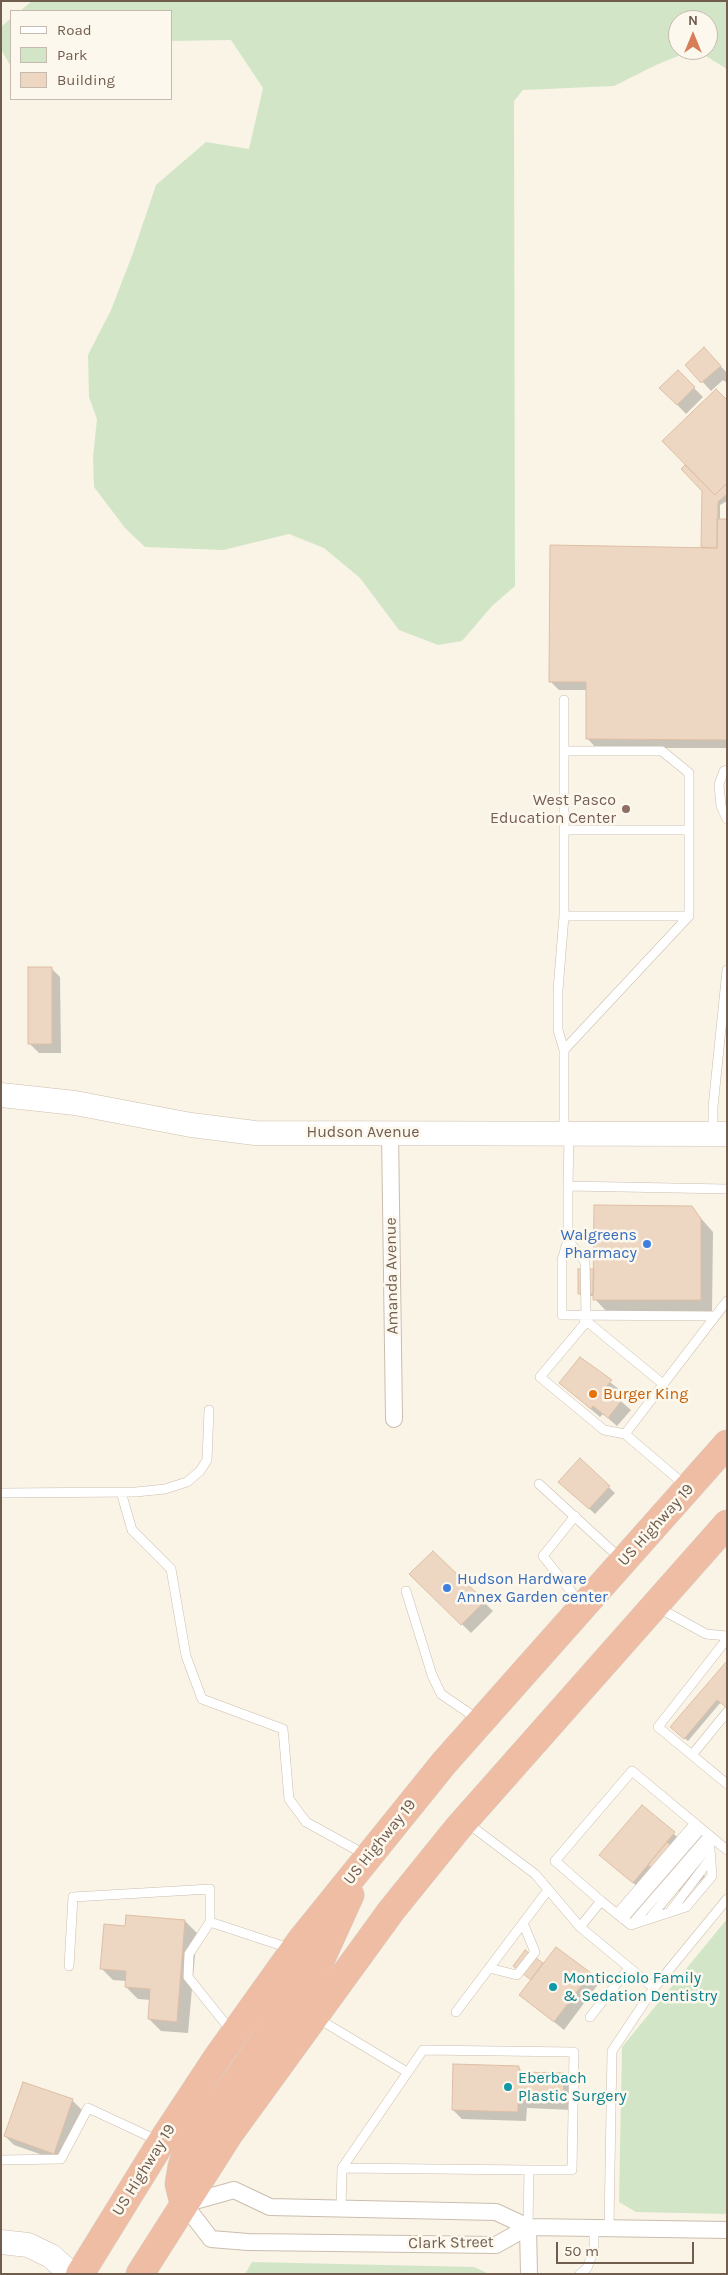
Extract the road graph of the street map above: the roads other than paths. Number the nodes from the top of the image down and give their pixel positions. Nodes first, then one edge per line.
1 (564, 700) dead end
2 (564, 751) junction
3 (727, 770) edge
4 (727, 819) edge
5 (564, 830) junction
6 (689, 830) junction
7 (564, 916) junction
8 (689, 916) junction
9 (727, 970) edge
10 (564, 1050) junction
11 (1, 1095) edge
12 (390, 1132) junction
13 (567, 1133) junction
14 (720, 1134) edge
15 (568, 1186) junction
16 (727, 1188) edge
17 (568, 1240) junction
18 (727, 1301) edge
19 (715, 1316) junction
20 (584, 1317) junction
21 (663, 1384) junction
22 (210, 1410) dead end
23 (394, 1419) dead end
24 (625, 1434) junction
25 (727, 1444) edge
26 (539, 1484) dead end
27 (688, 1488) junction
28 (121, 1492) junction
29 (1, 1493) edge
30 (575, 1516) junction
31 (727, 1524) edge
32 (624, 1561) junction
33 (406, 1590) dead end
34 (583, 1606) junction
35 (654, 1606) junction
36 (727, 1638) edge
37 (727, 1712) edge
38 (481, 1722) junction
39 (692, 1755) junction
40 (727, 1784) edge
41 (464, 1821) junction
42 (698, 1826) junction
43 (708, 1835) junction
44 (709, 1846) junction
45 (727, 1850) edge
46 (368, 1856) junction
47 (548, 1890) junction
48 (727, 1899) edge
49 (601, 1900) junction
50 (624, 1919) junction
51 (649, 1919) junction
52 (210, 1922) junction
53 (523, 1923) junction
54 (580, 1927) junction
55 (295, 1950) junction
56 (69, 1966) dead end
57 (488, 1968) junction
58 (629, 1968) junction
59 (654, 1988) junction
60 (456, 2012) dead end
61 (313, 2016) junction
62 (590, 2017) dead end
63 (234, 2034) junction
64 (406, 2072) junction
65 (162, 2142) junction
66 (1, 2160) edge
67 (342, 2168) junction
68 (529, 2170) junction
69 (184, 2204) junction
70 (342, 2209) junction
71 (528, 2227) junction
72 (602, 2227) junction
73 (727, 2230) edge
74 (1, 2242) edge
75 (71, 2274) edge
76 (80, 2274) edge
77 (140, 2274) edge
78 (529, 2274) edge
79 (580, 2274) edge

1 - 2 lane
2 - 5 lane
2 - 6 lane
3 - 4 lane
5 - 6 lane
5 - 7 lane
6 - 8 lane
7 - 8 lane
7 - 10 lane
8 - 10 lane
9 - 14 lane
10 - 13 lane
11 - 12 street, Hudson Avenue
12 - 13 street, Hudson Avenue
12 - 23 street, Amanda Avenue
13 - 14 street, Hudson Avenue
13 - 15 lane
15 - 16 lane
15 - 17 lane
17 - 20 lane
17 - 20 lane
18 - 19 lane
19 - 20 lane
19 - 21 lane
20 - 21 lane
20 - 24 lane
21 - 24 lane
22 - 28 lane
24 - 27 lane
25 - 27 highway, US Highway 19
26 - 30 lane
27 - 32 highway, US Highway 19
28 - 29 lane
28 - 46 lane
30 - 32 lane
30 - 34 lane
31 - 35 highway
32 - 34 highway, US Highway 19
33 - 38 lane
34 - 38 highway, US Highway 19
35 - 36 lane
35 - 41 highway
36 - 39 lane
37 - 39 lane
38 - 46 highway, US Highway 19
39 - 40 lane
41 - 47 lane
41 - 61 highway
42 - 43 lane
42 - 49 lane
42 - 50 lane
43 - 44 lane
43 - 45 lane
43 - 50 lane
44 - 51 lane
44 - 51 lane
46 - 55 highway, US Highway 19
46 - 69 highway
47 - 53 lane
47 - 54 lane
48 - 59 lane
49 - 50 lane
49 - 54 lane
50 - 51 lane
52 - 55 lane
52 - 56 lane
52 - 63 lane
53 - 57 lane
53 - 57 lane
54 - 58 lane
55 - 63 highway, US Highway 19
57 - 60 lane
58 - 59 lane
58 - 62 lane
59 - 72 lane
61 - 64 lane
61 - 69 highway
63 - 65 highway, US Highway 19
64 - 67 lane
64 - 68 lane
65 - 66 lane
65 - 76 highway, US Highway 19
67 - 68 lane
67 - 70 lane
68 - 71 lane
69 - 70 street, Clark Street
69 - 71 street, Clark Street
69 - 77 highway
70 - 71 street, Clark Street
71 - 72 street
71 - 78 street
72 - 73 street
72 - 79 lane
74 - 75 street

